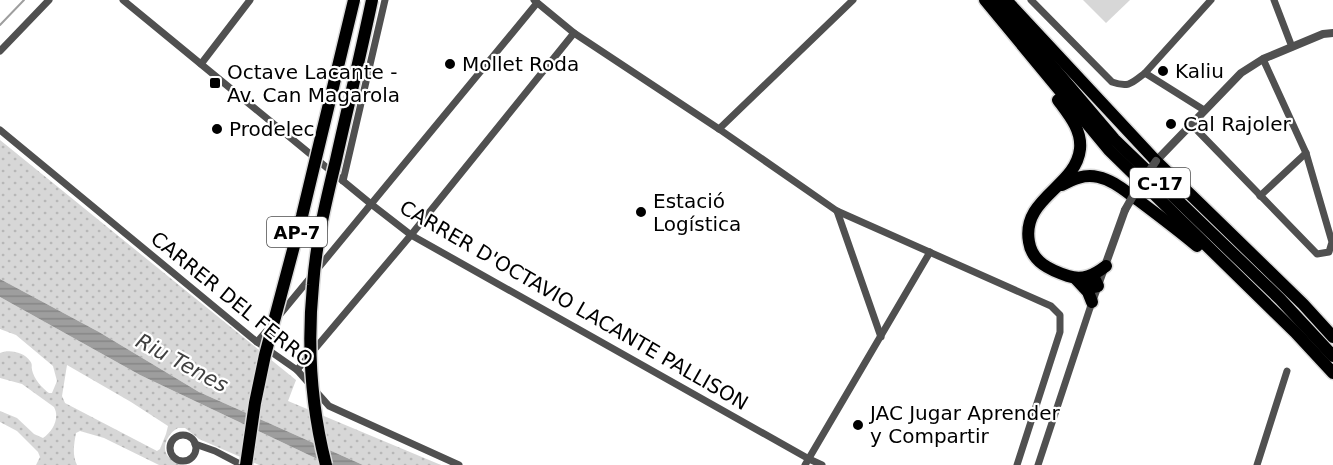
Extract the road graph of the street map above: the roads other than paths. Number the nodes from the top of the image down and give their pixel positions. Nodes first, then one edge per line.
1 (49, 0) edge
2 (123, 0) edge
3 (250, 0) edge
4 (354, 0) edge
5 (372, 0) edge
6 (385, 0) edge
7 (853, 0) edge
8 (983, 0) edge
9 (997, 0) edge
10 (1006, 0) edge
11 (1031, 0) edge
12 (1211, 0) edge
13 (1274, 0) edge
14 (536, 2) edge
15 (574, 33) junction
16 (1328, 34) edge
17 (1294, 45) junction
18 (0, 51) edge
19 (1263, 59) junction
20 (201, 64) junction
21 (1145, 73) junction
22 (1204, 110) junction
23 (1191, 124) junction
24 (718, 129) junction
25 (0, 130) edge
26 (1306, 153) junction
27 (1156, 161) junction
28 (343, 181) junction
29 (1053, 190) junction
30 (1260, 196) junction
31 (371, 204) junction
32 (837, 210) junction
33 (411, 235) junction
34 (930, 252) junction
35 (1106, 266) junction
36 (1241, 278) junction
37 (1082, 280) junction
38 (1098, 286) junction
39 (1092, 302) junction
40 (881, 337) junction
41 (1333, 337) edge
42 (257, 342) junction
43 (1333, 356) edge
44 (297, 370) junction
45 (1287, 371) dead end
46 (1333, 374) edge
47 (195, 444) dead end
48 (807, 462) edge
49 (244, 465) edge
50 (326, 465) edge
51 (459, 465) edge
52 (822, 465) edge
53 (1017, 465) edge
54 (1038, 465) edge
55 (1257, 465) edge

1 - 18 street
2 - 20 street, CARRER D'OCTAVIO LACANTE PALLISON
3 - 20 street
4 - 49 highway, AP-7, bridge
5 - 50 highway, AP-7, bridge
6 - 28 street
7 - 24 street
8 - 29 highway
8 - 36 highway, C-17
9 - 43 highway, C-17
10 - 27 highway
11 - 21 street
12 - 21 street
13 - 17 street
14 - 15 street
14 - 31 street
15 - 24 street
15 - 33 street
16 - 17 street
17 - 19 street
19 - 22 street
19 - 26 street
20 - 28 street, CARRER D'OCTAVIO LACANTE PALLISON
21 - 22 street
22 - 23 street
23 - 27 street
23 - 30 street
24 - 32 street
25 - 42 street, CARRER DEL FERRO
26 - 30 street
26 - 30 street
27 - 35 street, bridge
27 - 41 highway
28 - 31 street, CARRER D'OCTAVIO LACANTE PALLISON
29 - 36 highway
29 - 37 highway
31 - 33 street, CARRER D'OCTAVIO LACANTE PALLISON
31 - 42 street
32 - 34 street
32 - 40 street
33 - 44 street
33 - 48 street, CARRER D'OCTAVIO LACANTE PALLISON
34 - 40 street
34 - 53 street
35 - 37 highway
35 - 38 street
36 - 46 highway, C-17
37 - 38 highway
37 - 39 highway
38 - 39 street
39 - 54 street
40 - 48 street
42 - 44 street, CARRER DEL FERRO
44 - 51 street, CARRER DEL FERRO
45 - 55 street
47 - 49 street
48 - 52 street, CARRER D'OCTAVIO LACANTE PALLISON

